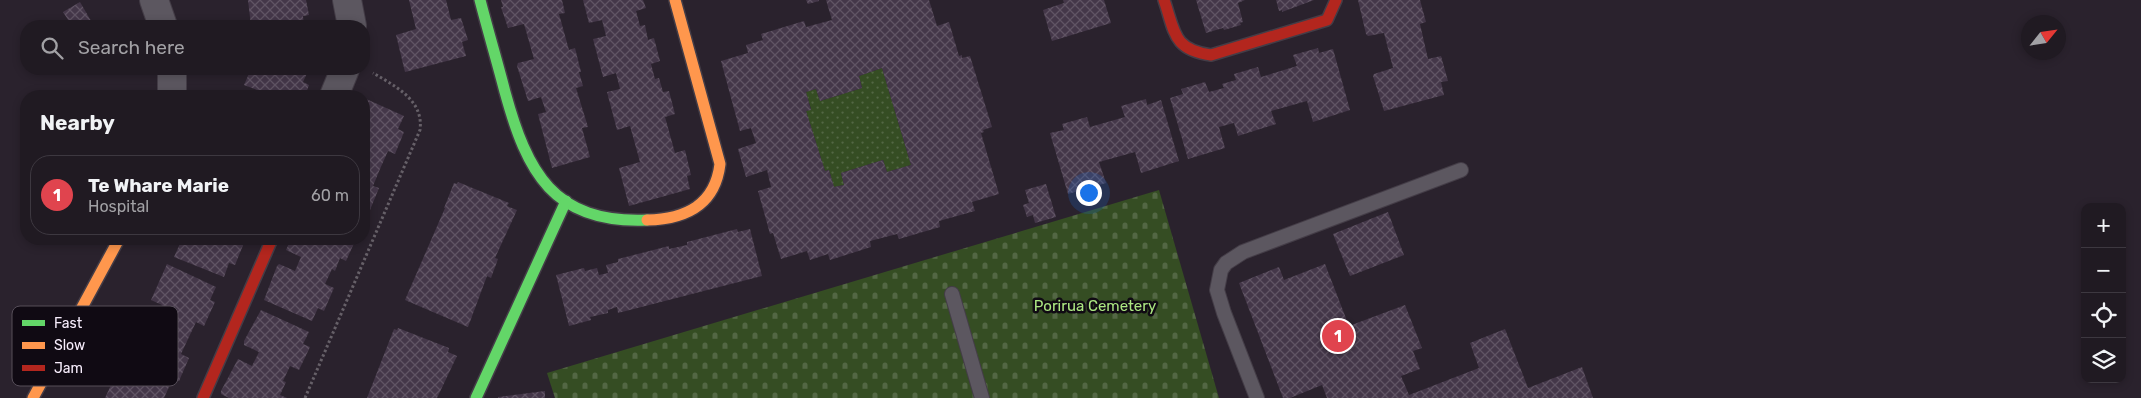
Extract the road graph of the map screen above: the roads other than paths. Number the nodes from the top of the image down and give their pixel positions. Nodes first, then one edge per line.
1 (154, 0) edge
2 (347, 0) edge
3 (480, 0) edge
4 (675, 0) edge
5 (1164, 0) edge
6 (1336, 0) edge
7 (161, 20) edge
8 (351, 20) edge
9 (172, 75) edge
10 (172, 90) edge
11 (1461, 170) dead end
12 (566, 202) junction
13 (116, 245) edge
14 (269, 245) edge
15 (952, 294) dead end
16 (83, 306) edge
17 (39, 386) edge
18 (33, 398) edge
19 (203, 398) edge
20 (476, 398) edge
21 (982, 398) edge
22 (1257, 398) edge

1 - 7 street
2 - 8 street
3 - 12 street
4 - 12 street
5 - 6 street
9 - 10 street
11 - 22 lane
12 - 20 street
13 - 16 street
14 - 19 street
15 - 21 lane
17 - 18 street

